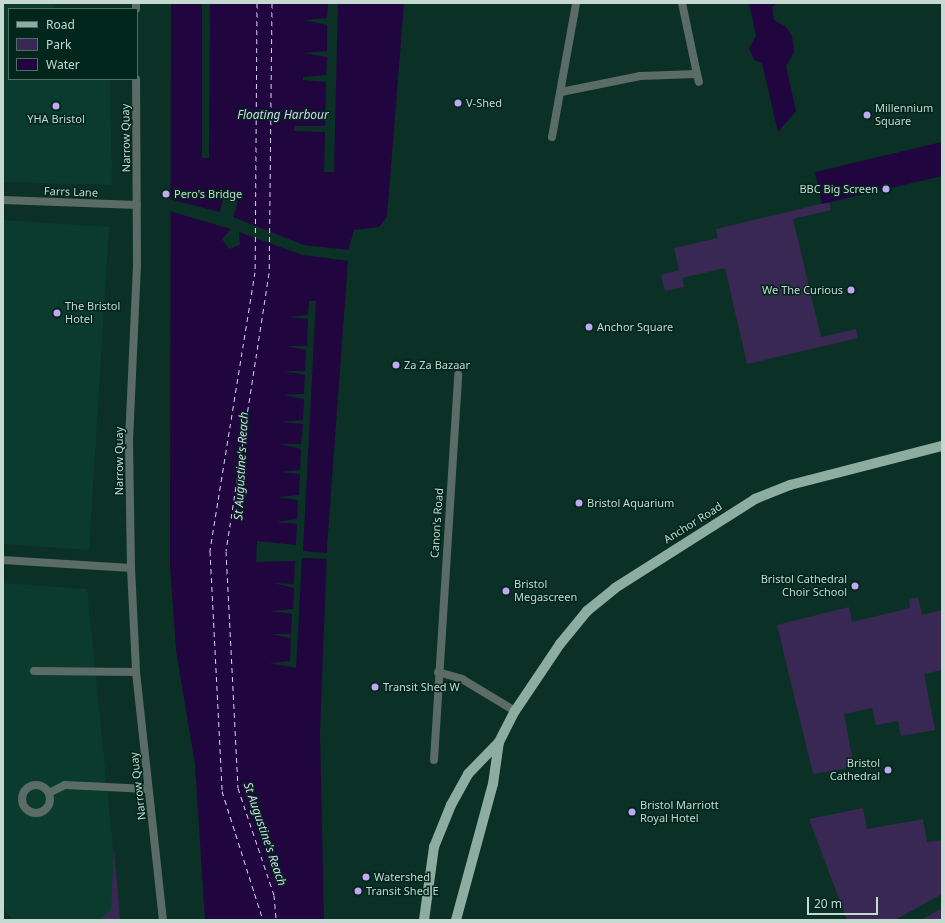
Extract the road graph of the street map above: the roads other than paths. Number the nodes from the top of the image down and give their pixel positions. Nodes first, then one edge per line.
1 (576, 3) edge
2 (682, 3) edge
3 (697, 74) junction
4 (136, 80) edge
5 (698, 82) dead end
6 (561, 92) junction
7 (552, 137) dead end
8 (3, 200) edge
9 (137, 205) junction
10 (458, 374) dead end
11 (942, 446) edge
12 (3, 560) edge
13 (131, 568) junction
14 (34, 671) dead end
15 (136, 672) junction
16 (438, 672) junction
17 (515, 711) junction
18 (499, 742) junction
19 (434, 760) dead end
20 (148, 789) junction
21 (49, 793) dead end
22 (163, 920) edge
23 (424, 920) edge
24 (456, 920) edge

1 - 6 street
2 - 3 street
3 - 5 street
3 - 6 street
4 - 9 street, Narrow Quay
6 - 7 street
8 - 9 street, Farrs Lane
9 - 13 street, Narrow Quay
10 - 16 street, Canon's Road
11 - 17 main road, Anchor Road
12 - 13 street
13 - 15 street, Narrow Quay
14 - 15 street
15 - 20 street, Narrow Quay
16 - 17 street
16 - 19 street, Canon's Road
17 - 18 main road, Anchor Road
18 - 23 main road
18 - 24 main road
20 - 21 street
20 - 22 street, Narrow Quay

